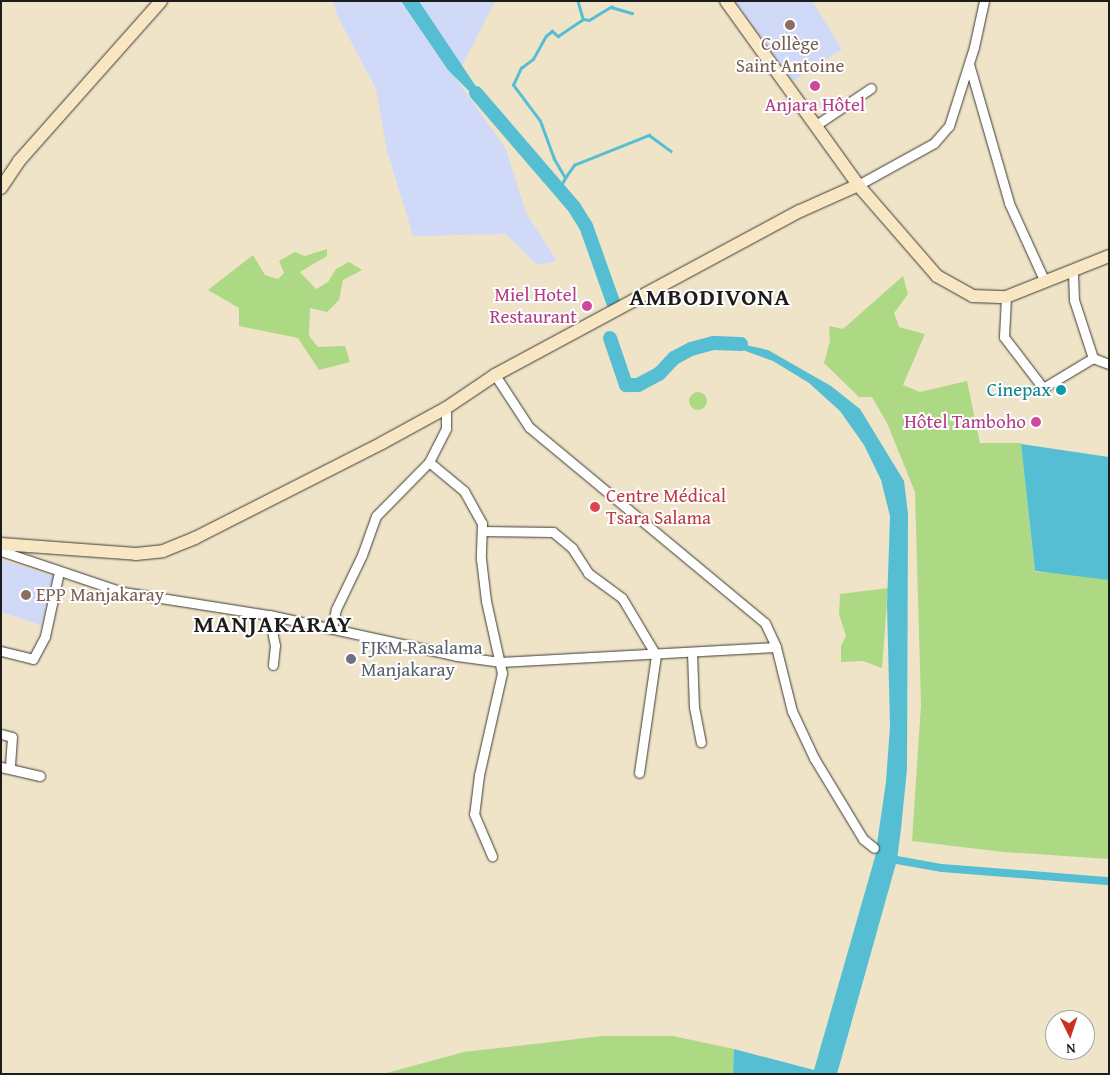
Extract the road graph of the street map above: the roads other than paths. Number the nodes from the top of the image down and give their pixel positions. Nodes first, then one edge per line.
1 (161, 1) edge
2 (726, 1) edge
3 (984, 1) edge
4 (969, 64) junction
5 (871, 88) dead end
6 (816, 125) junction
7 (843, 161) junction
8 (858, 185) junction
9 (1, 188) edge
10 (838, 194) junction
11 (1109, 256) edge
12 (1073, 272) junction
13 (1045, 282) junction
14 (1006, 297) junction
15 (1093, 358) junction
16 (1109, 364) edge
17 (497, 378) junction
18 (446, 408) junction
19 (429, 462) junction
20 (482, 531) junction
21 (1, 544) edge
22 (1, 551) edge
23 (59, 572) junction
24 (268, 616) junction
25 (332, 629) junction
26 (776, 647) junction
27 (1, 651) edge
28 (692, 653) junction
29 (656, 655) junction
30 (500, 662) junction
31 (273, 665) dead end
32 (1, 734) edge
33 (701, 742) dead end
34 (5, 767) edge
35 (639, 773) dead end
36 (40, 776) dead end
37 (874, 848) dead end
38 (492, 856) dead end

1 - 9 main road
2 - 6 main road
3 - 4 street
4 - 8 street
4 - 13 street
5 - 6 street
6 - 7 main road
7 - 8 main road
7 - 10 main road
8 - 10 main road
8 - 14 main road
10 - 17 main road
11 - 12 main road
12 - 13 main road
12 - 15 street
13 - 14 main road
14 - 15 street
15 - 16 street
17 - 18 main road
17 - 26 street
18 - 19 street
18 - 21 main road
19 - 20 street
19 - 25 street
20 - 29 street
20 - 30 street
22 - 23 street
23 - 24 street
23 - 27 street
24 - 25 street
24 - 31 street
25 - 30 street
26 - 28 street
26 - 37 street
28 - 29 street
28 - 33 street
29 - 30 street
29 - 35 street
30 - 38 street
32 - 34 street
34 - 36 street

